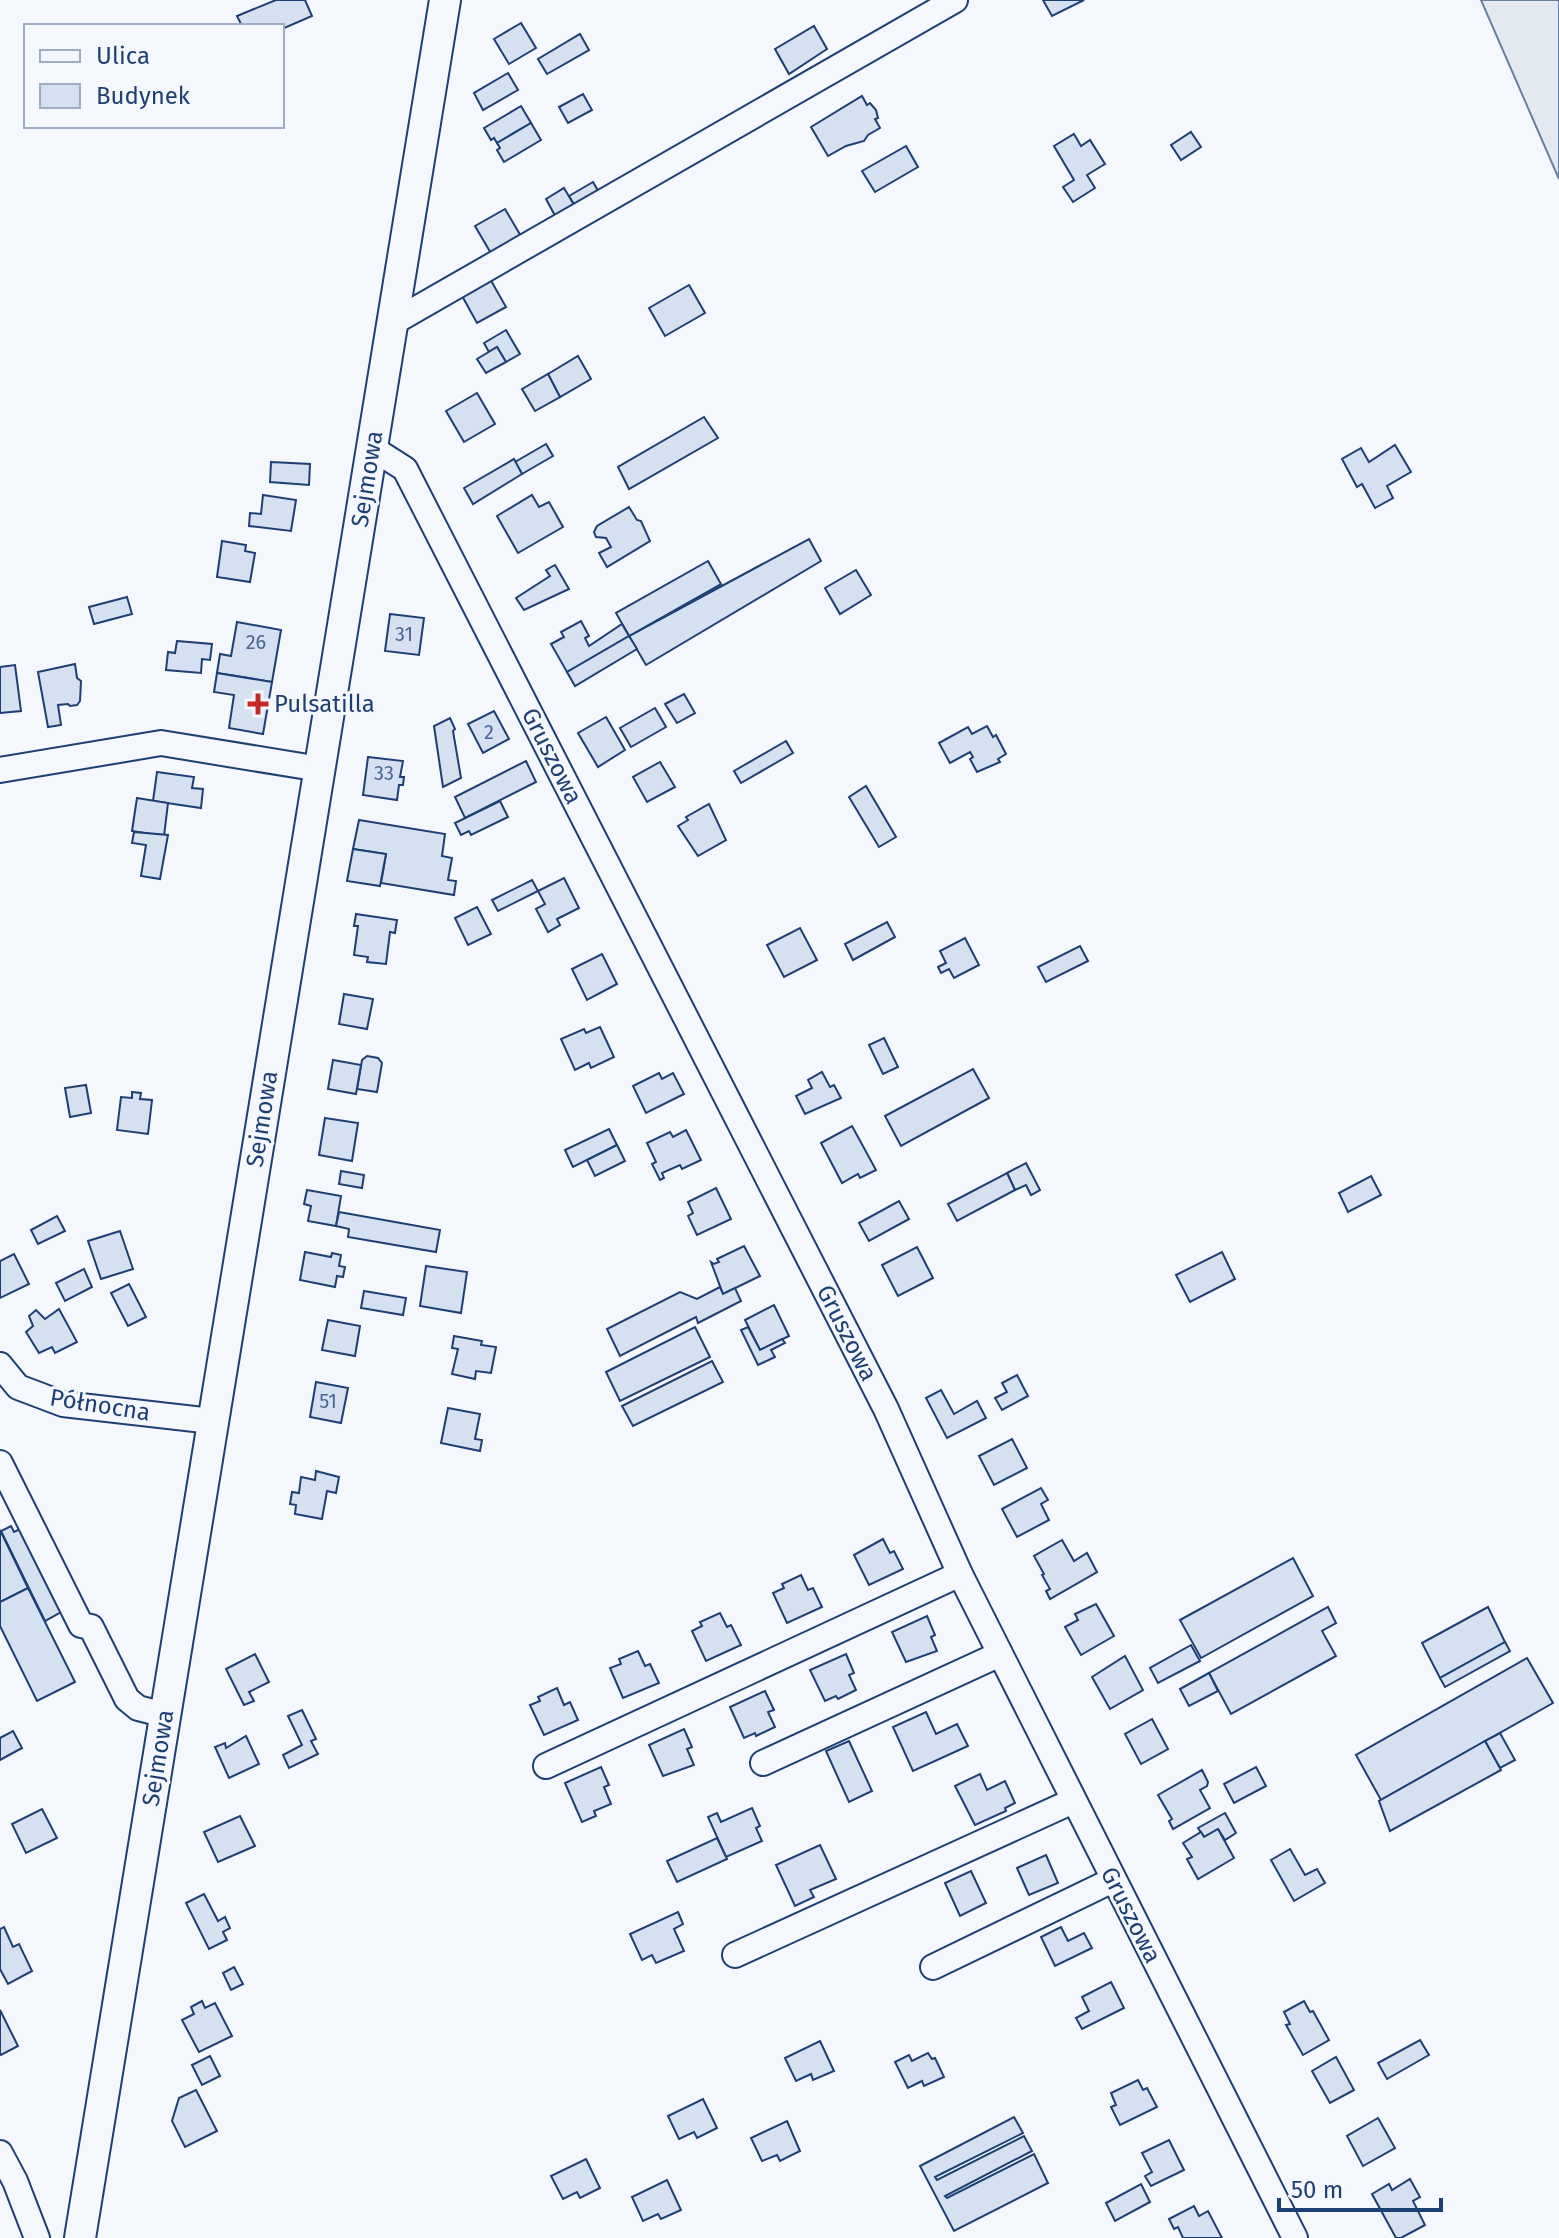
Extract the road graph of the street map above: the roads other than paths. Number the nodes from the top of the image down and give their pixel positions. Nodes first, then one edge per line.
1 (445, 0) edge
2 (955, 0) edge
3 (392, 323) junction
4 (372, 448) junction
5 (320, 769) junction
6 (0, 770) edge
7 (0, 1365) edge
8 (212, 1421) junction
9 (0, 1463) edge
10 (960, 1574) junction
11 (1000, 1654) junction
12 (165, 1715) junction
13 (763, 1763) dead end
14 (546, 1766) dead end
15 (1073, 1801) junction
16 (1113, 1880) junction
17 (735, 1955) dead end
18 (933, 1967) dead end
19 (0, 2153) edge
20 (37, 2238) edge
21 (80, 2238) edge
22 (1295, 2238) edge

1 - 3 main road, Sejmowa
2 - 3 street
3 - 4 main road, Sejmowa
4 - 5 main road, Sejmowa
4 - 10 street, Gruszowa
5 - 6 street
5 - 8 main road, Sejmowa
7 - 8 street, Północna
8 - 12 main road, Sejmowa
9 - 12 street
10 - 11 street, Gruszowa
10 - 14 street
11 - 13 street
11 - 15 street, Gruszowa
12 - 21 main road, Sejmowa
15 - 16 street, Gruszowa
15 - 17 street
16 - 18 street
16 - 22 street, Gruszowa
19 - 20 street

